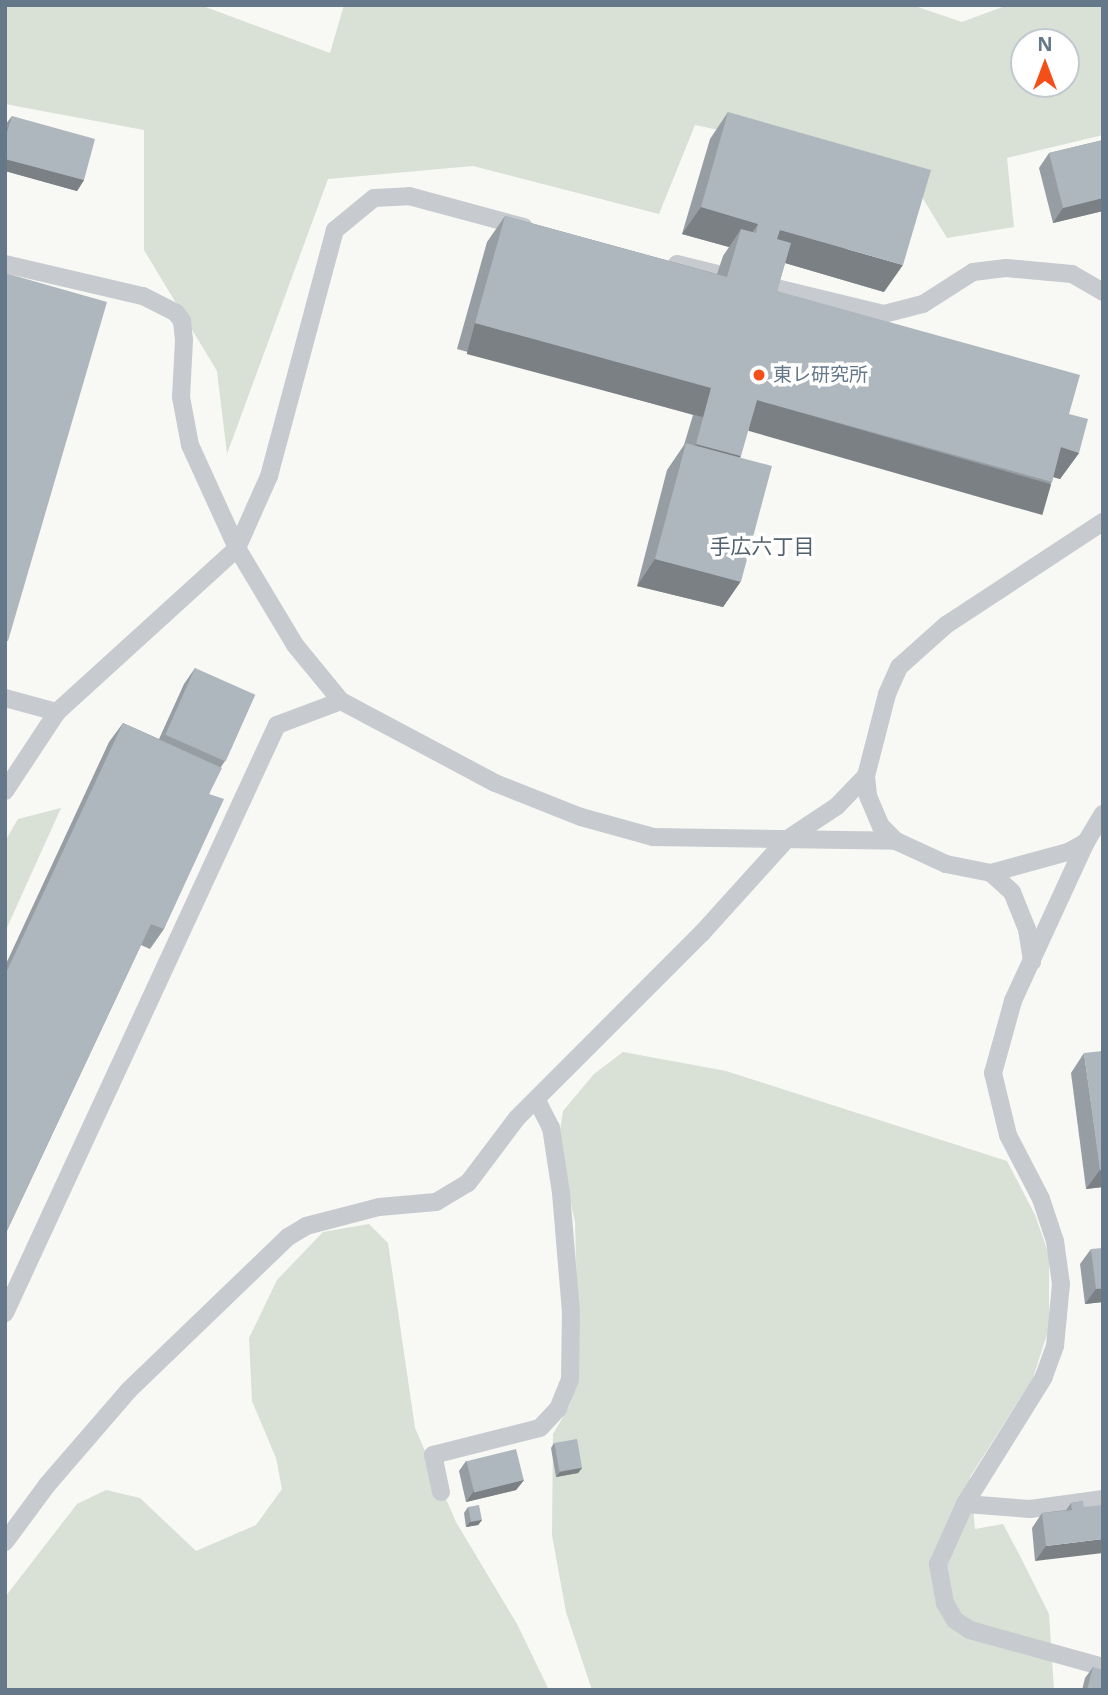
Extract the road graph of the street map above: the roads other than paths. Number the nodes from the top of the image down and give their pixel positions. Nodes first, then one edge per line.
1 (538, 230) edge
2 (653, 258) edge
3 (5, 264) edge
4 (718, 274) edge
5 (768, 286) edge
6 (1103, 292) edge
7 (1103, 522) edge
8 (237, 548) junction
9 (5, 698) edge
10 (341, 701) junction
11 (57, 712) junction
12 (866, 776) junction
13 (5, 791) edge
14 (1103, 814) edge
15 (786, 840) junction
16 (896, 841) junction
17 (1086, 842) junction
18 (990, 873) junction
19 (1032, 962) junction
20 (537, 1100) junction
21 (5, 1313) edge
22 (441, 1492) dead end
23 (1103, 1499) edge
24 (965, 1504) junction
25 (5, 1542) edge
26 (1103, 1667) edge

1 - 8 lane
2 - 4 lane
3 - 8 lane
5 - 6 lane
7 - 12 lane
8 - 10 lane
8 - 11 lane
9 - 11 lane
10 - 15 lane
10 - 21 lane
11 - 13 lane
12 - 15 lane
12 - 16 lane
14 - 17 lane
15 - 16 lane
15 - 20 lane
16 - 18 lane
17 - 18 lane
17 - 19 lane
18 - 19 lane
19 - 24 lane
20 - 22 lane
20 - 25 lane
23 - 24 lane
24 - 26 lane

